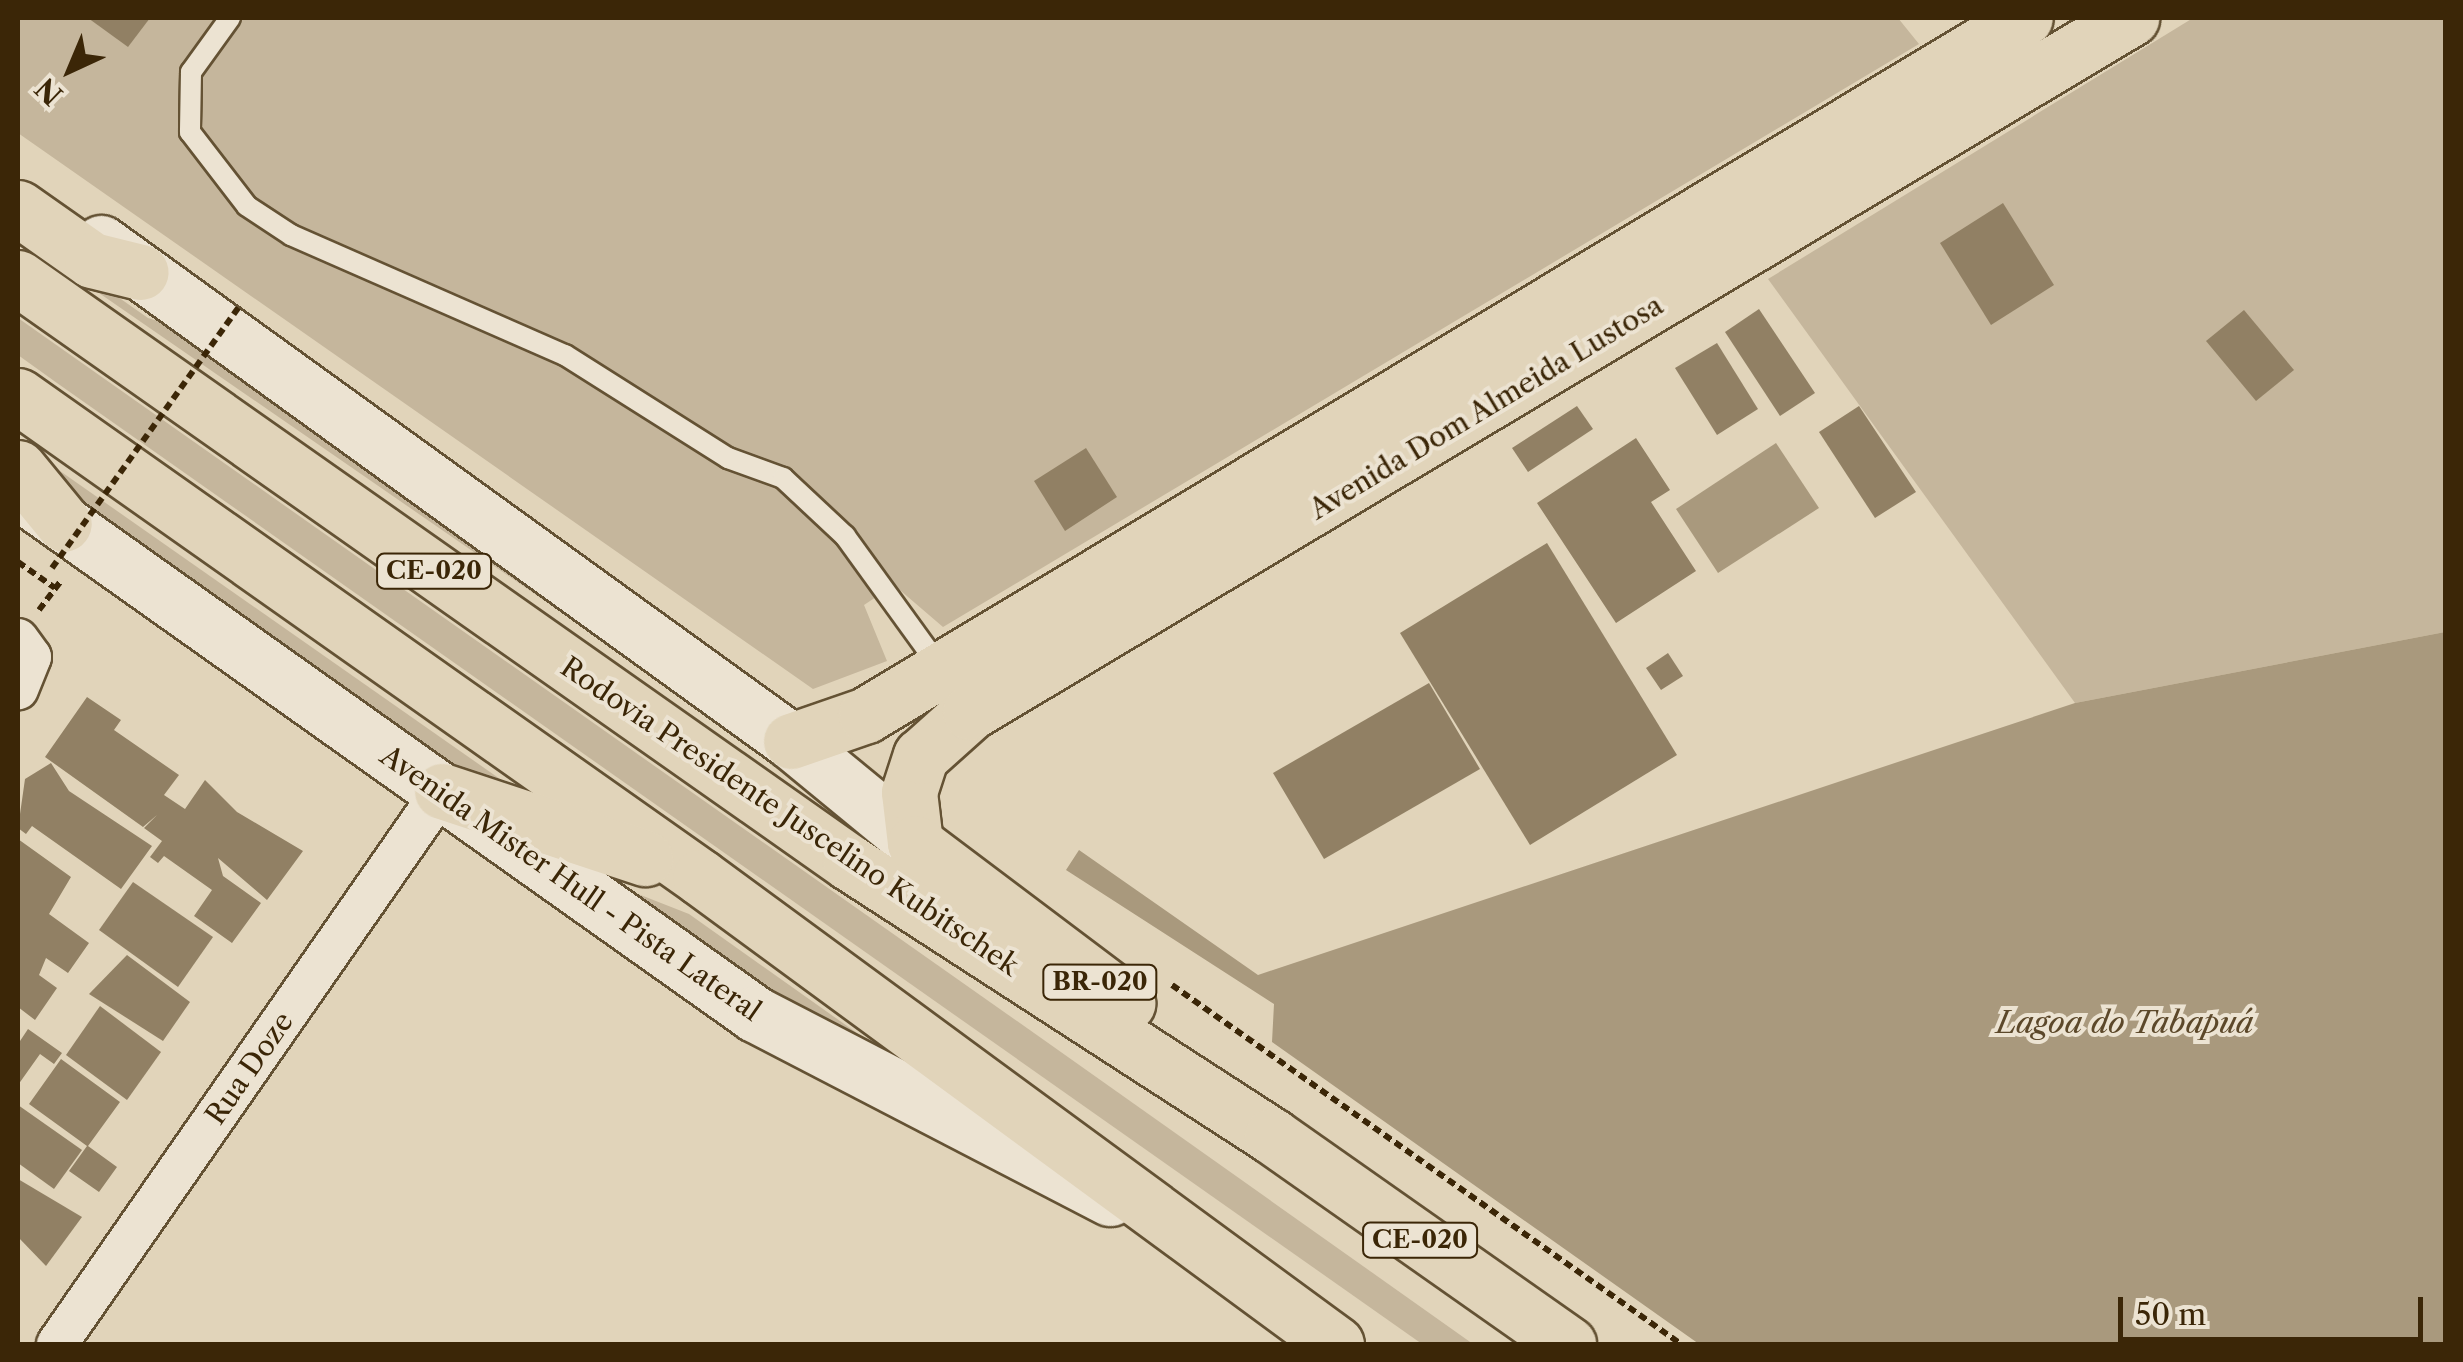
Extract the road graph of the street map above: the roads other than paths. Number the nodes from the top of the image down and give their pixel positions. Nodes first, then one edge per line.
1 (230, 18) edge
2 (2024, 18) edge
3 (2131, 18) edge
4 (18, 182) edge
5 (18, 208) edge
6 (140, 272) junction
7 (18, 278) edge
8 (1506, 365) junction
9 (18, 396) edge
10 (18, 468) edge
11 (18, 490) edge
12 (58, 546) junction
13 (956, 691) junction
14 (790, 741) junction
15 (442, 791) junction
16 (915, 843) junction
17 (700, 877) junction
18 (1272, 1136) junction
19 (1158, 1222) junction
20 (57, 1344) edge
21 (1336, 1344) edge
22 (1568, 1344) edge

1 - 13 lane
2 - 8 main road, Avenida Dom Almeida Lustosa
3 - 8 main road, Avenida Dom Almeida Lustosa
4 - 6 main road, BR-020
5 - 6 main road
6 - 14 main road, BR-020
7 - 18 main road, Rodovia Presidente Juscelino Kubitschek / CE-020
8 - 13 main road, Avenida Dom Almeida Lustosa
9 - 17 main road
10 - 12 main road
11 - 12 main road, Avenida Mister Hull - Pista Lateral
12 - 15 main road, Avenida Mister Hull - Pista Lateral
13 - 14 main road, Avenida Dom Almeida Lustosa
13 - 16 main road, Avenida Dom Almeida Lustosa
14 - 16 main road, BR-020
15 - 17 main road
15 - 19 main road, Avenida Mister Hull - Pista Lateral
15 - 20 street, Rua Doze
16 - 18 main road, BR-020
17 - 19 main road
18 - 22 main road, Rodovia Presidente Juscelino Kubitschek / CE-020
19 - 21 main road

